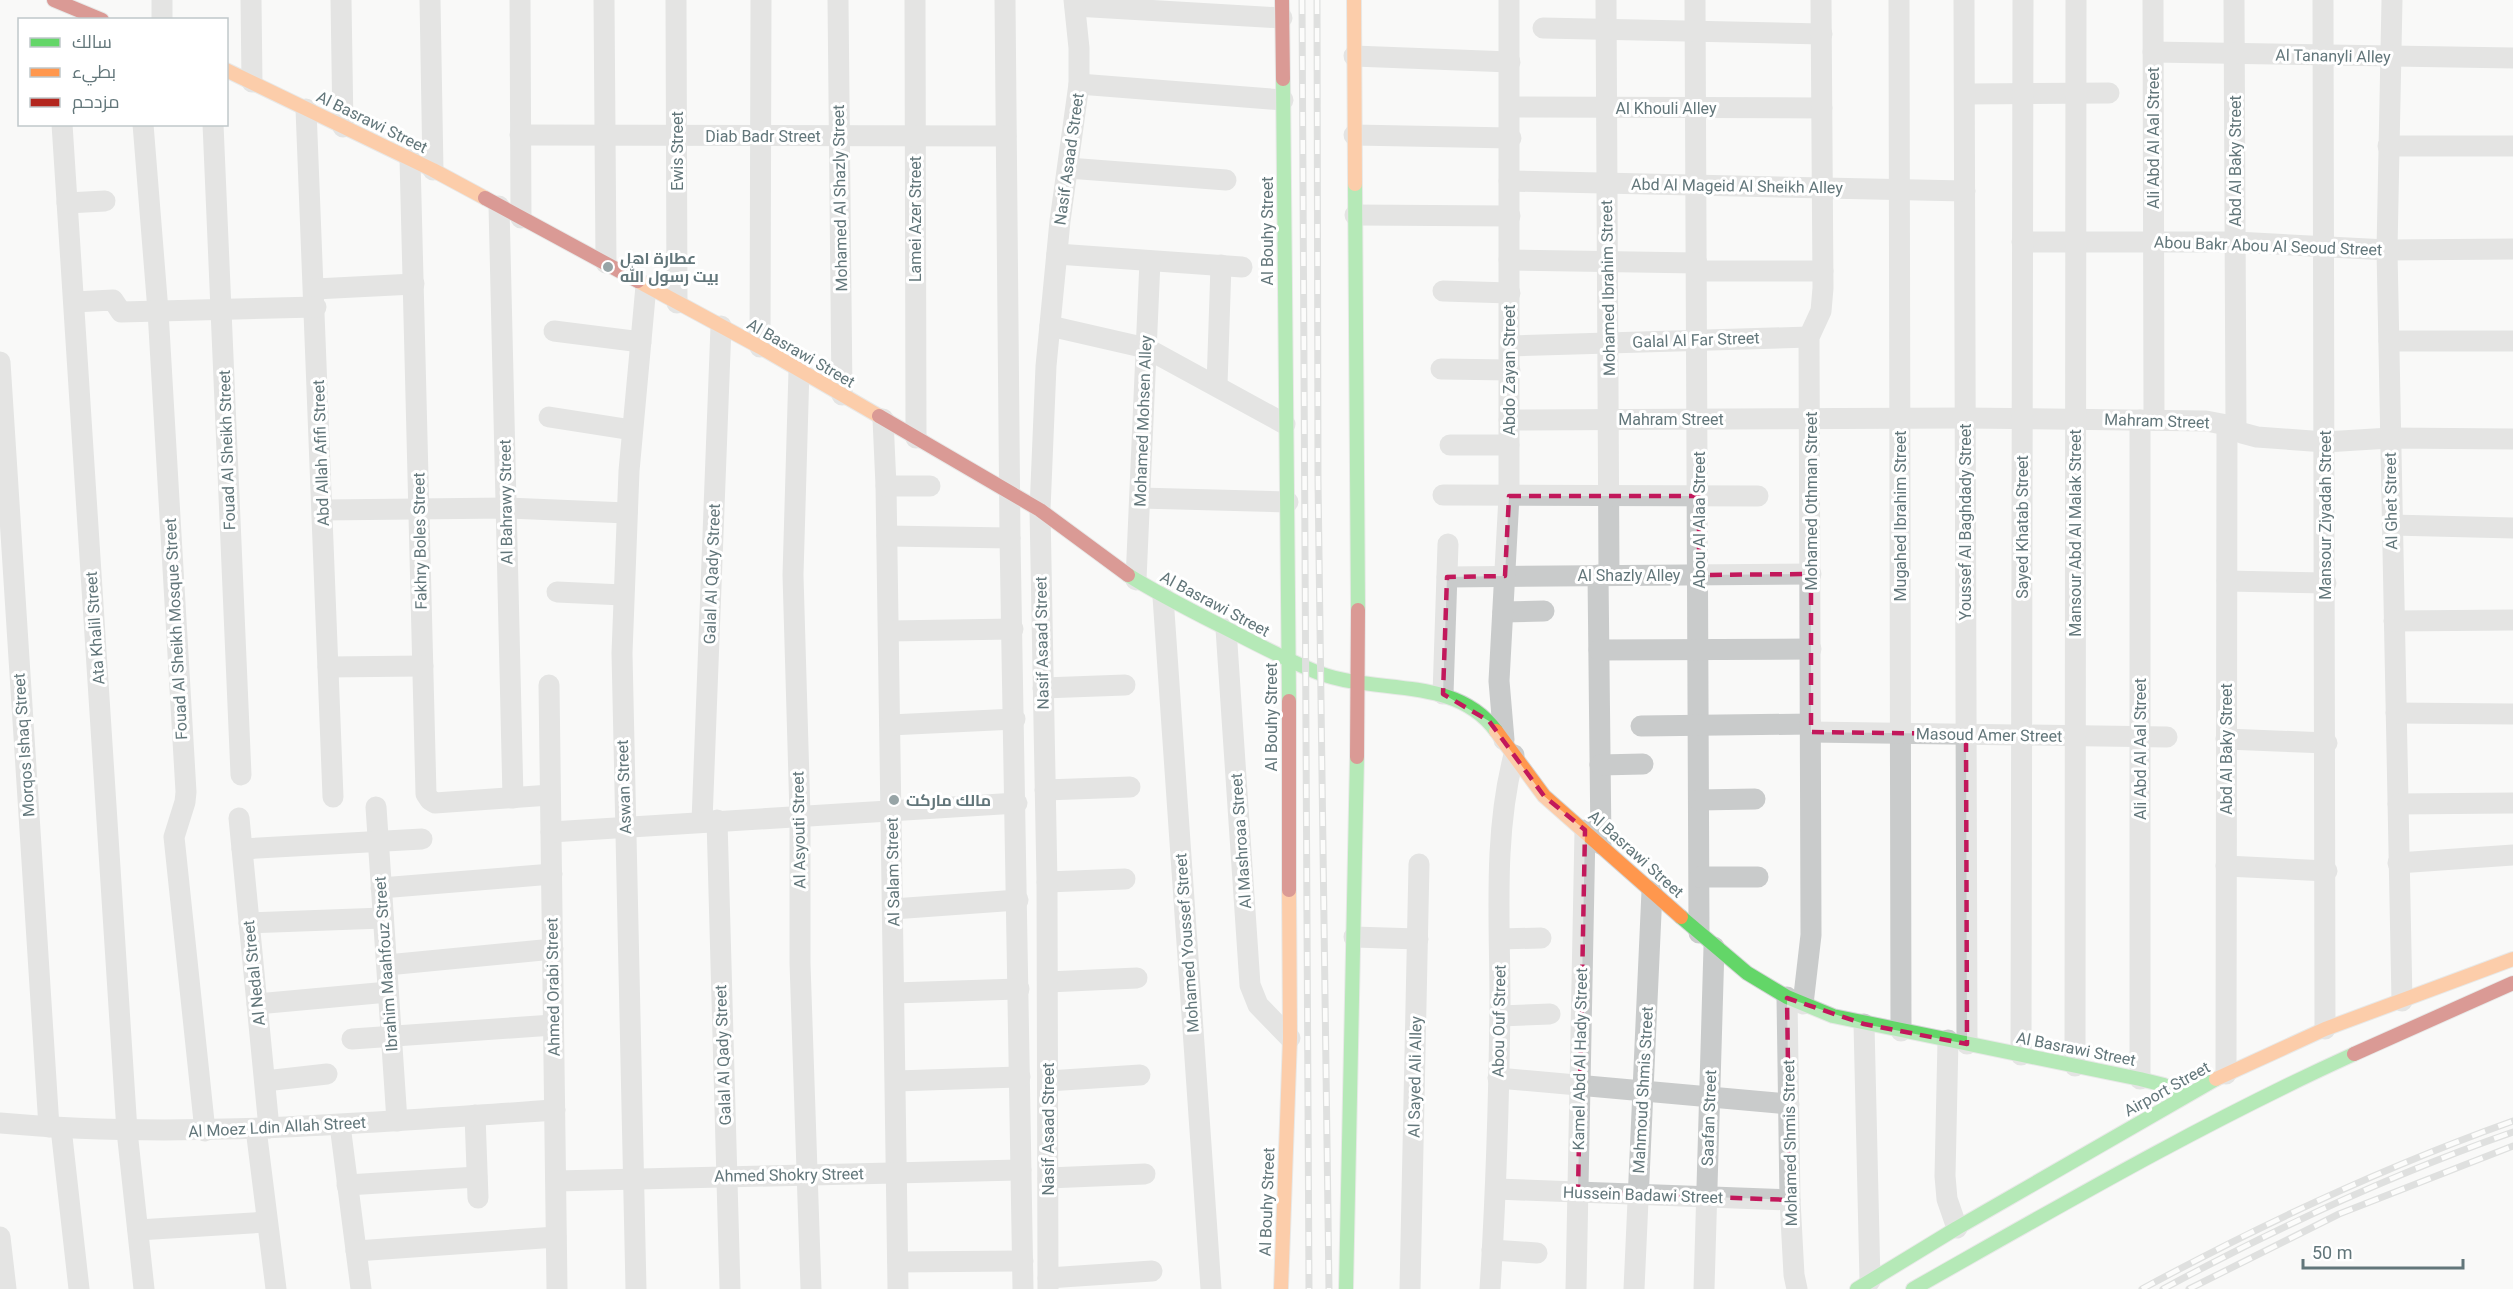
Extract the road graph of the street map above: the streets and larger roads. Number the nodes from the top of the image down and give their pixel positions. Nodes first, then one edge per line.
1 (162, 0) edge
2 (251, 0) edge
3 (341, 0) edge
4 (430, 0) edge
5 (520, 0) edge
6 (604, 0) edge
7 (676, 0) edge
8 (761, 0) edge
9 (838, 0) edge
10 (915, 0) edge
11 (1005, 0) edge
12 (1354, 0) edge
13 (1509, 0) edge
14 (1606, 0) edge
15 (1695, 0) edge
16 (1821, 0) edge
17 (1899, 0) edge
18 (1964, 0) edge
19 (2023, 0) edge
20 (2076, 0) edge
21 (2153, 0) edge
22 (2234, 0) edge
23 (2323, 0) edge
24 (2392, 0) edge
25 (1074, 3) edge
26 (64, 6) edge
27 (1282, 9) edge
28 (97, 18) edge
29 (162, 18) edge
30 (1543, 28) dead end
31 (1606, 29) junction
32 (1695, 31) junction
33 (1822, 34) junction
34 (2153, 52) junction
35 (2235, 54) junction
36 (1354, 56) junction
37 (2324, 56) junction
38 (2391, 57) junction
39 (2513, 58) edge
40 (1510, 62) junction
41 (228, 70) edge
42 (252, 82) junction
43 (1079, 84) junction
44 (2109, 93) dead end
45 (1965, 94) junction
46 (2023, 94) junction
47 (2076, 94) junction
48 (1283, 100) junction
49 (1510, 107) junction
50 (1606, 108) junction
51 (1696, 108) junction
52 (1822, 108) junction
53 (306, 109) junction
54 (62, 126) edge
55 (143, 126) edge
56 (213, 126) edge
57 (343, 127) junction
58 (520, 135) junction
59 (605, 135) junction
60 (676, 135) junction
61 (762, 135) junction
62 (1354, 135) junction
63 (839, 136) junction
64 (915, 136) junction
65 (1006, 136) junction
66 (1510, 138) junction
67 (2388, 146) junction
68 (2513, 146) edge
69 (411, 159) junction
70 (1068, 168) junction
71 (433, 170) junction
72 (1226, 180) dead end
73 (1509, 181) junction
74 (1606, 183) junction
75 (1696, 185) junction
76 (1823, 188) junction
77 (1899, 189) junction
78 (1965, 191) junction
79 (105, 201) dead end
80 (67, 203) junction
81 (499, 206) junction
82 (1354, 215) junction
83 (1510, 216) junction
84 (521, 218) junction
85 (2022, 242) junction
86 (2075, 242) junction
87 (2235, 242) junction
88 (2153, 243) junction
89 (2324, 247) junction
90 (2513, 249) edge
91 (2387, 250) junction
92 (1057, 254) junction
93 (1509, 260) junction
94 (1150, 261) junction
95 (1607, 262) junction
96 (606, 263) junction
97 (1697, 267) junction
98 (1823, 271) junction
99 (414, 284) junction
100 (646, 285) junction
101 (1443, 291) dead end
102 (1510, 293) junction
103 (315, 298) junction
104 (74, 302) junction
105 (677, 303) junction
106 (221, 309) junction
107 (158, 311) junction
108 (721, 326) junction
109 (1050, 326) junction
110 (554, 331) dead end
111 (1809, 337) junction
112 (1698, 340) junction
113 (2389, 341) junction
114 (2513, 341) edge
115 (641, 342) junction
116 (1608, 343) junction
117 (1510, 346) junction
118 (760, 348) junction
119 (1146, 348) junction
120 (0, 362) edge
121 (1441, 369) dead end
122 (799, 370) junction
123 (1510, 370) junction
124 (1217, 385) junction
125 (842, 395) junction
126 (549, 417) dead end
127 (1900, 418) junction
128 (1965, 418) junction
129 (883, 419) junction
130 (1698, 419) junction
131 (1811, 419) junction
132 (2022, 419) junction
133 (2075, 419) junction
134 (1509, 420) junction
135 (1610, 420) junction
136 (2147, 420) junction
137 (1285, 424) junction
138 (2231, 427) junction
139 (632, 430) junction
140 (916, 438) junction
141 (2390, 438) junction
142 (2513, 438) edge
143 (2325, 442) junction
144 (1450, 445) dead end
145 (1509, 445) junction
146 (886, 486) junction
147 (930, 486) dead end
148 (1010, 493) junction
149 (1443, 495) dead end
150 (1509, 496) junction
151 (1610, 496) junction
152 (1699, 496) junction
153 (1758, 496) dead end
154 (1140, 498) junction
155 (1288, 502) junction
156 (506, 508) junction
157 (419, 509) junction
158 (323, 510) junction
159 (1040, 510) junction
160 (627, 513) junction
161 (2392, 525) junction
162 (2513, 528) edge
163 (887, 536) junction
164 (1010, 538) junction
165 (1449, 544) dead end
166 (1811, 574) junction
167 (1604, 575) junction
168 (1699, 575) junction
169 (1505, 576) junction
170 (1447, 577) junction
171 (1136, 580) junction
172 (2227, 581) junction
173 (2326, 584) junction
174 (557, 592) dead end
175 (623, 595) junction
176 (1162, 597) junction
177 (1544, 611) dead end
178 (1503, 612) junction
179 (2513, 620) edge
180 (2394, 621) junction
181 (1013, 629) junction
182 (1226, 629) junction
183 (889, 631) junction
184 (1699, 649) junction
185 (1811, 649) junction
186 (1599, 650) junction
187 (1288, 660) junction
188 (423, 666) junction
189 (328, 667) junction
190 (1359, 683) junction
191 (549, 685) dead end
192 (1125, 685) dead end
193 (1043, 688) junction
194 (1443, 694) junction
195 (2396, 712) junction
196 (2513, 714) edge
197 (1015, 719) junction
198 (890, 725) junction
199 (1641, 726) dead end
200 (1699, 726) junction
201 (1811, 728) junction
202 (1900, 734) junction
203 (1966, 734) junction
204 (2022, 735) junction
205 (2075, 735) junction
206 (2140, 736) junction
207 (2168, 737) dead end
208 (2226, 739) junction
209 (2327, 743) junction
210 (1509, 747) junction
211 (1643, 764) dead end
212 (1600, 765) junction
213 (241, 775) dead end
214 (1130, 787) dead end
215 (1045, 790) junction
216 (550, 795) junction
217 (333, 797) dead end
218 (513, 798) junction
219 (1755, 798) dead end
220 (1700, 800) junction
221 (1017, 803) junction
222 (2513, 803) edge
223 (2398, 804) junction
224 (376, 807) dead end
225 (892, 809) junction
226 (800, 815) junction
227 (239, 818) dead end
228 (709, 821) junction
229 (626, 827) junction
230 (1585, 830) junction
231 (551, 832) junction
232 (422, 839) dead end
233 (378, 841) junction
234 (1601, 844) junction
235 (242, 849) junction
236 (2513, 855) edge
237 (2398, 863) junction
238 (1419, 864) dead end
239 (2226, 866) junction
240 (2327, 871) junction
241 (552, 874) junction
242 (1700, 877) junction
243 (1758, 877) dead end
244 (1125, 879) dead end
245 (1047, 882) junction
246 (381, 888) junction
247 (1652, 891) junction
248 (1018, 900) junction
249 (893, 909) junction
250 (383, 918) junction
251 (249, 923) junction
252 (1354, 937) junction
253 (1541, 938) dead end
254 (1418, 939) junction
255 (1500, 939) junction
256 (1707, 940) junction
257 (553, 949) junction
258 (2513, 959) edge
259 (387, 965) junction
260 (1137, 978) dead end
261 (1048, 982) junction
262 (2513, 983) edge
263 (1019, 989) junction
264 (388, 992) junction
265 (894, 993) junction
266 (1795, 1000) junction
267 (2402, 1001) junction
268 (257, 1004) junction
269 (1550, 1014) dead end
270 (1500, 1016) junction
271 (1864, 1024) junction
272 (554, 1025) junction
273 (2325, 1029) junction
274 (1901, 1031) junction
275 (391, 1036) junction
276 (1290, 1038) junction
277 (352, 1039) dead end
278 (1958, 1042) junction
279 (2021, 1055) junction
280 (2075, 1066) junction
281 (327, 1074) dead end
282 (2226, 1074) junction
283 (1140, 1075) dead end
284 (1020, 1077) junction
285 (1498, 1078) junction
286 (2140, 1079) junction
287 (265, 1081) junction
288 (896, 1081) junction
289 (1048, 1081) junction
290 (1579, 1086) junction
291 (1642, 1091) junction
292 (2186, 1095) junction
293 (1709, 1097) junction
294 (1789, 1104) junction
295 (555, 1110) junction
296 (475, 1115) junction
297 (397, 1121) junction
298 (0, 1123) edge
299 (339, 1125) junction
300 (55, 1128) junction
301 (262, 1128) junction
302 (127, 1131) junction
303 (205, 1131) junction
304 (2146, 1138) junction
305 (1022, 1170) junction
306 (897, 1172) junction
307 (809, 1174) junction
308 (1145, 1174) dead end
309 (726, 1177) junction
310 (1048, 1178) junction
311 (633, 1179) junction
312 (556, 1181) junction
313 (347, 1185) junction
314 (1496, 1189) junction
315 (1578, 1192) junction
316 (1638, 1194) junction
317 (1707, 1197) junction
318 (1790, 1200) junction
319 (267, 1222) junction
320 (1957, 1228) junction
321 (138, 1230) junction
322 (0, 1237) edge
323 (556, 1237) junction
324 (1492, 1250) junction
325 (356, 1251) junction
326 (1537, 1253) dead end
327 (1023, 1261) junction
328 (898, 1262) junction
329 (1152, 1271) dead end
330 (1048, 1283) edge
331 (1863, 1285) edge
332 (6, 1289) edge
333 (80, 1289) edge
334 (144, 1289) edge
335 (276, 1289) edge
336 (361, 1289) edge
337 (557, 1289) edge
338 (636, 1289) edge
339 (730, 1289) edge
340 (812, 1289) edge
341 (898, 1289) edge
342 (1023, 1289) edge
343 (1211, 1289) edge
344 (1281, 1289) edge
345 (1346, 1289) edge
346 (1410, 1289) edge
347 (1490, 1289) edge
348 (1576, 1289) edge
349 (1634, 1289) edge
350 (1704, 1289) edge
351 (1797, 1289) edge
352 (1913, 1289) edge

1 - 29 street
2 - 42 street
3 - 57 street
4 - 71 street
5 - 58 street
6 - 59 street
7 - 60 street, Ewis Street
8 - 61 street
9 - 63 street, Mohamed Al Shazly Street
10 - 64 street, Lamei Azer Street
11 - 65 street, Nasif Asaad Street
12 - 36 street
13 - 40 street, Abdo Zayan Street
14 - 31 street, Mohamed Ibrahim Street
15 - 32 street, Abou Al Alaa Street
16 - 33 street, Mohamed Othman Street
17 - 77 street, Mugahed Ibrahim Street
18 - 45 street, Youssef Al Baghdady Street
19 - 46 street, Sayed Khatab Street
20 - 47 street, Mansour Abd Al Malak Street
21 - 34 street, Ali Abd Al Aal Street
22 - 35 street, Abd Al Baky Street
23 - 37 street, Mansour Ziyadah Street
24 - 38 street, Al Ghet Street
25 - 27 street
25 - 43 street, Nasif Asaad Street
26 - 28 street
27 - 48 street, Al Bouhy Street
30 - 31 street
31 - 32 street
31 - 50 street, Mohamed Ibrahim Street
32 - 33 street
32 - 51 street, Abou Al Alaa Street
33 - 52 street, Mohamed Othman Street
34 - 35 street, Al Tananyli Alley
34 - 88 street, Ali Abd Al Aal Street
35 - 37 street, Al Tananyli Alley
35 - 87 street, Abd Al Baky Street
36 - 40 street
36 - 62 street
37 - 38 street, Al Tananyli Alley
37 - 89 street, Mansour Ziyadah Street
38 - 39 street, Al Tananyli Alley
38 - 67 street, Al Ghet Street
40 - 49 street, Abdo Zayan Street
41 - 42 street, Al Basrawi Street
42 - 53 street, Al Basrawi Street
43 - 48 street
43 - 70 street, Nasif Asaad Street
44 - 47 street
45 - 46 street
45 - 78 street, Youssef Al Baghdady Street
46 - 47 street
46 - 85 street, Sayed Khatab Street
47 - 86 street, Mansour Abd Al Malak Street
48 - 137 street, Al Bouhy Street
49 - 50 street, Al Khouli Alley
49 - 66 street, Abdo Zayan Street
50 - 51 street, Al Khouli Alley
50 - 74 street, Mohamed Ibrahim Street
51 - 52 street, Al Khouli Alley
51 - 75 street, Abou Al Alaa Street
52 - 76 street, Mohamed Othman Street
53 - 57 street, Al Basrawi Street
53 - 103 street, Abd Allah Afifi Street
54 - 80 street, Ata Khalil Street
55 - 107 street, Fouad Al Sheikh Mosque Street
56 - 106 street, Fouad Al Sheikh Street
57 - 69 street, Al Basrawi Street
58 - 59 street, Diab Badr Street
58 - 84 street
59 - 60 street, Diab Badr Street
59 - 96 street
60 - 61 street, Diab Badr Street
60 - 105 street, Ewis Street
61 - 63 street, Diab Badr Street
61 - 118 street
62 - 66 street
62 - 82 street
63 - 64 street, Diab Badr Street
63 - 125 street, Mohamed Al Shazly Street
64 - 65 street, Diab Badr Street
64 - 140 street, Lamei Azer Street
65 - 148 street, Nasif Asaad Street
66 - 73 street, Abdo Zayan Street
67 - 68 street
67 - 91 street, Al Ghet Street
69 - 71 street, Al Basrawi Street
69 - 99 street, Fakhry Boles Street
70 - 72 street
70 - 92 street, Nasif Asaad Street
71 - 81 street, Al Basrawi Street
73 - 74 street, Abd Al Mageid Al Sheikh Alley
73 - 83 street, Abdo Zayan Street
74 - 75 street, Abd Al Mageid Al Sheikh Alley
74 - 95 street, Mohamed Ibrahim Street
75 - 76 street, Abd Al Mageid Al Sheikh Alley
75 - 97 street, Abou Al Alaa Street
76 - 77 street, Abd Al Mageid Al Sheikh Alley
76 - 98 street, Mohamed Othman Street
77 - 78 street, Abd Al Mageid Al Sheikh Alley
77 - 127 street, Mugahed Ibrahim Street
78 - 128 street, Youssef Al Baghdady Street
79 - 80 street
80 - 104 street, Ata Khalil Street
81 - 84 street, Al Basrawi Street
81 - 156 street, Al Bahrawy Street
82 - 83 street
82 - 190 street
83 - 93 street, Abdo Zayan Street
84 - 96 street, Al Basrawi Street
85 - 86 street, Abou Bakr Abou Al Seoud Street
85 - 132 street, Sayed Khatab Street
86 - 88 street, Abou Bakr Abou Al Seoud Street
86 - 133 street, Mansour Abd Al Malak Street
87 - 88 street, Abou Bakr Abou Al Seoud Street
87 - 89 street, Abou Bakr Abou Al Seoud Street
87 - 138 street, Abd Al Baky Street
88 - 136 street, Ali Abd Al Aal Street
89 - 91 street, Abou Bakr Abou Al Seoud Street
89 - 143 street, Mansour Ziyadah Street
90 - 91 street, Abou Bakr Abou Al Seoud Street
91 - 113 street, Al Ghet Street
92 - 94 street
92 - 109 street, Nasif Asaad Street
93 - 95 street
93 - 102 street, Abdo Zayan Street
94 - 119 street, Mohamed Mohsen Alley
94 - 124 street
95 - 97 street
95 - 116 street, Mohamed Ibrahim Street
96 - 100 street, Al Basrawi Street
97 - 98 street
97 - 112 street, Abou Al Alaa Street
98 - 111 street, Mohamed Othman Street
99 - 103 street
99 - 157 street, Fakhry Boles Street
100 - 105 street, Al Basrawi Street
100 - 115 street, Aswan Street
101 - 102 street
102 - 117 street, Abdo Zayan Street
103 - 106 street
103 - 158 street, Abd Allah Afifi Street
104 - 107 street
104 - 302 street, Ata Khalil Street
105 - 108 street, Al Basrawi Street
106 - 107 street
106 - 213 street, Fouad Al Sheikh Street
107 - 303 street, Fouad Al Sheikh Mosque Street
108 - 118 street, Al Basrawi Street
108 - 228 street, Galal Al Qady Street
109 - 119 street
109 - 159 street, Nasif Asaad Street
110 - 115 street
111 - 112 street, Galal Al Far Street
111 - 131 street, Mohamed Othman Street
112 - 116 street, Galal Al Far Street
112 - 130 street, Abou Al Alaa Street
113 - 114 street
113 - 141 street, Al Ghet Street
115 - 139 street, Aswan Street
116 - 117 street, Galal Al Far Street
116 - 135 street, Mohamed Ibrahim Street
117 - 123 street, Abdo Zayan Street
118 - 122 street, Al Basrawi Street
119 - 124 street
119 - 154 street, Mohamed Mohsen Alley
120 - 300 street, Morqos Ishaq Street
121 - 123 street
122 - 125 street, Al Basrawi Street
122 - 226 street, Al Asyouti Street
123 - 134 street, Abdo Zayan Street
124 - 137 street
125 - 129 street, Al Basrawi Street
126 - 139 street
127 - 128 street, Mahram Street
127 - 131 street, Mahram Street
127 - 202 street, Mugahed Ibrahim Street
128 - 132 street, Mahram Street
128 - 203 street, Youssef Al Baghdady Street
129 - 140 street, Al Basrawi Street
129 - 146 street, Al Salam Street
130 - 131 street, Mahram Street
130 - 135 street, Mahram Street
130 - 152 street, Abou Al Alaa Street
131 - 166 street, Mohamed Othman Street
132 - 133 street, Mahram Street
132 - 204 street, Sayed Khatab Street
133 - 136 street, Mahram Street
133 - 205 street, Mansour Abd Al Malak Street
134 - 135 street, Mahram Street
134 - 145 street, Abdo Zayan Street
135 - 151 street, Mohamed Ibrahim Street
136 - 138 street, Mahram Street
136 - 206 street, Ali Abd Al Aal Street
137 - 155 street, Al Bouhy Street
138 - 143 street, Mahram Street
138 - 172 street, Abd Al Baky Street
139 - 160 street, Aswan Street
140 - 148 street, Al Basrawi Street
141 - 142 street, Mahram Street
141 - 143 street, Mahram Street
141 - 161 street, Al Ghet Street
143 - 173 street, Mansour Ziyadah Street
144 - 145 street
145 - 150 street, Abdo Zayan Street
146 - 147 street
146 - 163 street, Al Salam Street
148 - 159 street, Al Basrawi Street
148 - 164 street, Nasif Asaad Street
149 - 150 street
150 - 151 street
150 - 169 street, Abdo Zayan Street
151 - 152 street
151 - 167 street, Mohamed Ibrahim Street
152 - 153 street
152 - 168 street, Abou Al Alaa Street
154 - 155 street
154 - 171 street, Mohamed Mohsen Alley
155 - 187 street, Al Bouhy Street
156 - 157 street
156 - 160 street
156 - 218 street, Al Bahrawy Street
157 - 158 street
157 - 188 street, Fakhry Boles Street
158 - 189 street, Abd Allah Afifi Street
159 - 171 street, Al Basrawi Street
159 - 193 street, Nasif Asaad Street
160 - 175 street, Aswan Street
161 - 162 street
161 - 180 street, Al Ghet Street
163 - 164 street
163 - 183 street, Al Salam Street
164 - 181 street, Nasif Asaad Street
165 - 170 street
166 - 168 street, Al Shazly Alley
166 - 185 street, Mohamed Othman Street
167 - 168 street, Al Shazly Alley
167 - 169 street, Al Shazly Alley
167 - 186 street, Mohamed Ibrahim Street
168 - 184 street, Abou Al Alaa Street
169 - 170 street, Al Shazly Alley
169 - 178 street, Abdo Zayan Street
170 - 194 street
171 - 176 street, Al Basrawi Street
172 - 173 street
172 - 208 street, Abd Al Baky Street
173 - 209 street, Mansour Ziyadah Street
174 - 175 street
175 - 229 street, Aswan Street
176 - 182 street, Al Basrawi Street
176 - 343 street, Mohamed Youssef Street
177 - 178 street
178 - 210 street, Abdo Zayan Street
179 - 180 street
180 - 195 street, Al Ghet Street
181 - 183 street
181 - 197 street, Nasif Asaad Street
182 - 187 street, Al Basrawi Street
182 - 276 street, Al Mashroaa Street
183 - 198 street, Al Salam Street
184 - 185 street
184 - 186 street
184 - 200 street, Abou Al Alaa Street
185 - 201 street, Mohamed Othman Street
186 - 212 street, Mohamed Ibrahim Street
187 - 190 street, Al Basrawi Street
187 - 276 street, Al Bouhy Street
188 - 189 street
188 - 218 street, Fakhry Boles Street
189 - 217 street, Abd Allah Afifi Street
190 - 194 street, Al Basrawi Street
190 - 252 street
191 - 216 street, Ahmed Orabi Street
192 - 193 street
193 - 215 street, Nasif Asaad Street
194 - 210 street, Al Basrawi Street
195 - 196 street
195 - 223 street, Al Ghet Street
197 - 198 street
197 - 221 street, Nasif Asaad Street
198 - 225 street, Al Salam Street
199 - 200 street, Masoud Amer Street
200 - 201 street, Masoud Amer Street
200 - 220 street, Abou Al Alaa Street
201 - 202 street, Masoud Amer Street
201 - 266 street, Mohamed Othman Street
202 - 203 street, Masoud Amer Street
202 - 274 street, Mugahed Ibrahim Street
203 - 204 street, Masoud Amer Street
203 - 278 street, Youssef Al Baghdady Street
204 - 205 street, Masoud Amer Street
204 - 279 street, Sayed Khatab Street
205 - 206 street, Masoud Amer Street
205 - 280 street, Mansour Abd Al Malak Street
206 - 207 street, Masoud Amer Street
206 - 286 street, Ali Abd Al Aal Street
208 - 209 street
208 - 239 street, Abd Al Baky Street
209 - 240 street, Mansour Ziyadah Street
210 - 230 street, Al Basrawi Street
210 - 255 street, Abou Ouf Street
211 - 212 street
212 - 234 street, Mohamed Ibrahim Street
214 - 215 street
215 - 245 street, Nasif Asaad Street
216 - 218 street, Fakhry Boles Street
216 - 231 street, Ahmed Orabi Street
219 - 220 street
220 - 242 street, Abou Al Alaa Street
221 - 225 street
221 - 248 street, Nasif Asaad Street
222 - 223 street
223 - 237 street, Al Ghet Street
224 - 233 street, Ibrahim Maahfouz Street
225 - 226 street
225 - 249 street, Al Salam Street
226 - 228 street
226 - 307 street, Al Asyouti Street
227 - 235 street, Al Nedal Street
228 - 229 street
228 - 309 street, Galal Al Qady Street
229 - 231 street
229 - 311 street, Aswan Street
230 - 234 street, Al Basrawi Street
230 - 290 street, Kamel Abd Al Hady Street
231 - 241 street, Ahmed Orabi Street
232 - 233 street
233 - 235 street
233 - 246 street, Ibrahim Maahfouz Street
234 - 247 street, Al Basrawi Street
235 - 251 street, Al Nedal Street
236 - 237 street
237 - 267 street, Al Ghet Street
238 - 254 street, Al Sayed Ali Alley
239 - 240 street
239 - 282 street, Abd Al Baky Street
240 - 273 street, Mansour Ziyadah Street
241 - 246 street
241 - 257 street, Ahmed Orabi Street
242 - 243 street
242 - 256 street, Abou Al Alaa Street
244 - 245 street
245 - 261 street, Nasif Asaad Street
246 - 250 street, Ibrahim Maahfouz Street
247 - 256 street, Al Basrawi Street
247 - 291 street, Mahmoud Shmis Street
248 - 249 street
248 - 263 street, Nasif Asaad Street
249 - 265 street, Al Salam Street
250 - 251 street
250 - 259 street, Ibrahim Maahfouz Street
251 - 268 street, Al Nedal Street
252 - 254 street
252 - 345 street
253 - 255 street
254 - 346 street, Al Sayed Ali Alley
255 - 270 street, Abou Ouf Street
256 - 266 street, Al Basrawi Street
256 - 293 street, Saafan Street
257 - 259 street
257 - 272 street, Ahmed Orabi Street
258 - 267 street, Airport Street
259 - 264 street, Ibrahim Maahfouz Street
260 - 261 street
261 - 289 street, Nasif Asaad Street
262 - 304 street, Airport Street
263 - 265 street
263 - 284 street, Nasif Asaad Street
264 - 268 street
264 - 275 street, Ibrahim Maahfouz Street
265 - 288 street, Al Salam Street
266 - 271 street, Al Basrawi Street
266 - 294 street, Mohamed Shmis Street
267 - 273 street, Airport Street
268 - 287 street, Al Nedal Street
269 - 270 street
270 - 285 street, Abou Ouf Street
271 - 274 street, Al Basrawi Street
271 - 331 street
272 - 275 street
272 - 295 street, Ahmed Orabi Street
273 - 282 street, Airport Street
274 - 278 street, Al Basrawi Street
275 - 277 street
275 - 297 street, Ibrahim Maahfouz Street
276 - 344 street, Al Bouhy Street
278 - 279 street, Al Basrawi Street
278 - 320 street, Youssef Al Baghdady Street
279 - 280 street, Al Basrawi Street
280 - 286 street, Al Basrawi Street
281 - 287 street
282 - 292 street, Airport Street
283 - 289 street
284 - 288 street
284 - 305 street, Nasif Asaad Street
285 - 290 street
285 - 314 street, Abou Ouf Street
286 - 292 street, Al Basrawi Street
287 - 301 street, Al Nedal Street
288 - 306 street, Al Salam Street
289 - 310 street, Nasif Asaad Street
290 - 291 street
290 - 315 street, Kamel Abd Al Hady Street
291 - 293 street
291 - 316 street, Mahmoud Shmis Street
292 - 304 street, Airport Street
293 - 294 street
293 - 317 street, Saafan Street
294 - 318 street, Mohamed Shmis Street
295 - 296 street, Al Moez Ldin Allah Street
295 - 312 street, Ahmed Orabi Street
296 - 297 street, Al Moez Ldin Allah Street
296 - 313 street
297 - 299 street, Al Moez Ldin Allah Street
298 - 300 street, Al Moez Ldin Allah Street
299 - 301 street, Al Moez Ldin Allah Street
299 - 313 street
300 - 302 street, Al Moez Ldin Allah Street
300 - 333 street, Morqos Ishaq Street
301 - 303 street, Al Moez Ldin Allah Street
301 - 319 street, Al Nedal Street
302 - 303 street, Al Moez Ldin Allah Street
302 - 321 street, Ata Khalil Street
304 - 320 street, Airport Street
304 - 352 street, Airport Street
305 - 306 street, Ahmed Shokry Street
305 - 327 street, Nasif Asaad Street
306 - 307 street, Ahmed Shokry Street
306 - 328 street, Al Salam Street
307 - 309 street, Ahmed Shokry Street
307 - 340 street, Al Asyouti Street
308 - 310 street
309 - 311 street, Ahmed Shokry Street
309 - 339 street, Galal Al Qady Street
310 - 330 street, Nasif Asaad Street
311 - 312 street, Ahmed Shokry Street
311 - 338 street, Aswan Street
312 - 323 street, Ahmed Orabi Street
313 - 325 street
314 - 315 street, Hussein Badawi Street
314 - 324 street, Abou Ouf Street
315 - 316 street, Hussein Badawi Street
315 - 348 street, Kamel Abd Al Hady Street
316 - 317 street, Hussein Badawi Street
316 - 349 street, Mahmoud Shmis Street
317 - 318 street, Hussein Badawi Street
317 - 350 street, Saafan Street
318 - 351 street, Mohamed Shmis Street
319 - 321 street
319 - 335 street, Al Nedal Street
320 - 331 street, Airport Street
321 - 334 street, Ata Khalil Street
322 - 332 street
323 - 325 street
323 - 337 street, Ahmed Orabi Street
324 - 326 street
324 - 347 street, Abou Ouf Street
325 - 336 street
327 - 328 street
327 - 342 street, Nasif Asaad Street
328 - 341 street, Al Salam Street
329 - 330 street

